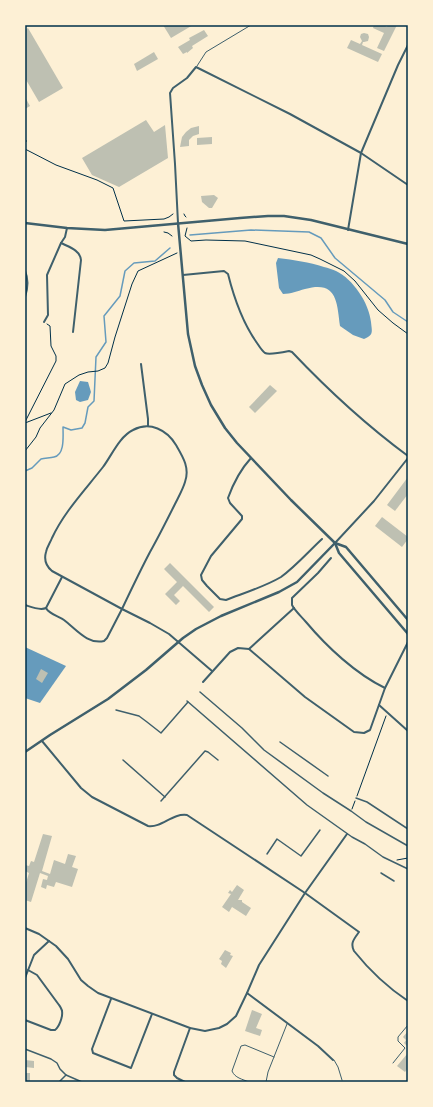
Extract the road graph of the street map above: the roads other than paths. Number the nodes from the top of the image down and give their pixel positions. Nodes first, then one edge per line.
1 (250, 25) edge
2 (408, 45) edge
3 (196, 67) junction
4 (361, 153) junction
5 (408, 185) edge
6 (25, 223) edge
7 (178, 223) junction
8 (67, 228) junction
9 (348, 230) junction
10 (61, 243) junction
11 (408, 244) edge
12 (25, 271) edge
13 (183, 275) junction
14 (25, 297) edge
15 (44, 322) road end
16 (73, 332) dead end
17 (141, 364) dead end
18 (148, 426) junction
19 (408, 457) edge
20 (251, 458) junction
21 (322, 539) dead end
22 (335, 542) junction
23 (331, 558) dead end
24 (62, 577) junction
25 (25, 605) edge
26 (46, 608) junction
27 (294, 608) junction
28 (122, 609) junction
29 (408, 620) edge
30 (408, 634) edge
31 (408, 642) edge
32 (178, 643) junction
33 (249, 649) junction
34 (212, 671) junction
35 (203, 682) dead end
36 (385, 688) junction
37 (200, 692) dead end
38 (379, 705) junction
39 (116, 710) dead end
40 (408, 731) edge
41 (42, 741) junction
42 (280, 742) dead end
43 (25, 752) edge
44 (123, 760) dead end
45 (218, 760) dead end
46 (328, 776) dead end
47 (165, 797) junction
48 (356, 798) road end
49 (161, 801) dead end
50 (408, 829) edge
51 (320, 830) dead end
52 (347, 834) junction
53 (408, 846) edge
54 (267, 854) dead end
55 (408, 869) edge
56 (381, 873) dead end
57 (394, 881) dead end
58 (305, 893) junction
59 (25, 928) edge
60 (49, 940) junction
61 (28, 970) junction
62 (25, 978) edge
63 (246, 993) junction
64 (111, 999) junction
65 (408, 1001) edge
66 (152, 1014) junction
67 (25, 1020) edge
68 (287, 1023) junction
69 (408, 1025) edge
70 (190, 1028) junction
71 (25, 1049) edge
72 (274, 1057) junction
73 (333, 1060) joint
74 (393, 1063) dead end
75 (66, 1075) junction
76 (342, 1080) dead end
77 (59, 1082) edge
78 (82, 1082) edge
79 (185, 1082) edge
80 (249, 1082) edge
81 (266, 1082) edge

1 - 3 lane
2 - 4 street
3 - 4 street
3 - 7 street
4 - 5 street
4 - 9 street
6 - 8 street
7 - 8 street
7 - 9 street
7 - 13 street
8 - 10 street
9 - 11 street
10 - 15 street
10 - 16 street
12 - 14 street
13 - 19 street
13 - 20 street
17 - 18 street
18 - 24 street
18 - 28 street
19 - 22 street
20 - 21 street
20 - 22 street
22 - 29 street
22 - 30 street
22 - 32 street
23 - 27 street
24 - 26 street
24 - 28 street
25 - 26 street
26 - 28 street
27 - 33 street
27 - 36 street
28 - 32 street
31 - 36 street
32 - 34 street
32 - 41 street
33 - 34 street
33 - 38 street
34 - 35 street
36 - 38 street
37 - 53 street
38 - 40 street
39 - 52 street
41 - 43 street
41 - 58 street
42 - 46 street
44 - 47 street
45 - 47 street
47 - 49 street
48 - 50 street
51 - 54 street
52 - 55 street
52 - 58 street
56 - 57 street
58 - 63 street
58 - 65 street
59 - 60 street
60 - 61 street
60 - 64 street
61 - 62 street
61 - 67 street
63 - 68 street
63 - 70 street
64 - 66 street
64 - 66 street
66 - 70 street
68 - 72 lane
68 - 73 street
69 - 74 lane
70 - 79 street
71 - 75 street
72 - 80 lane
72 - 81 lane
73 - 76 lane
75 - 77 street
75 - 78 street

